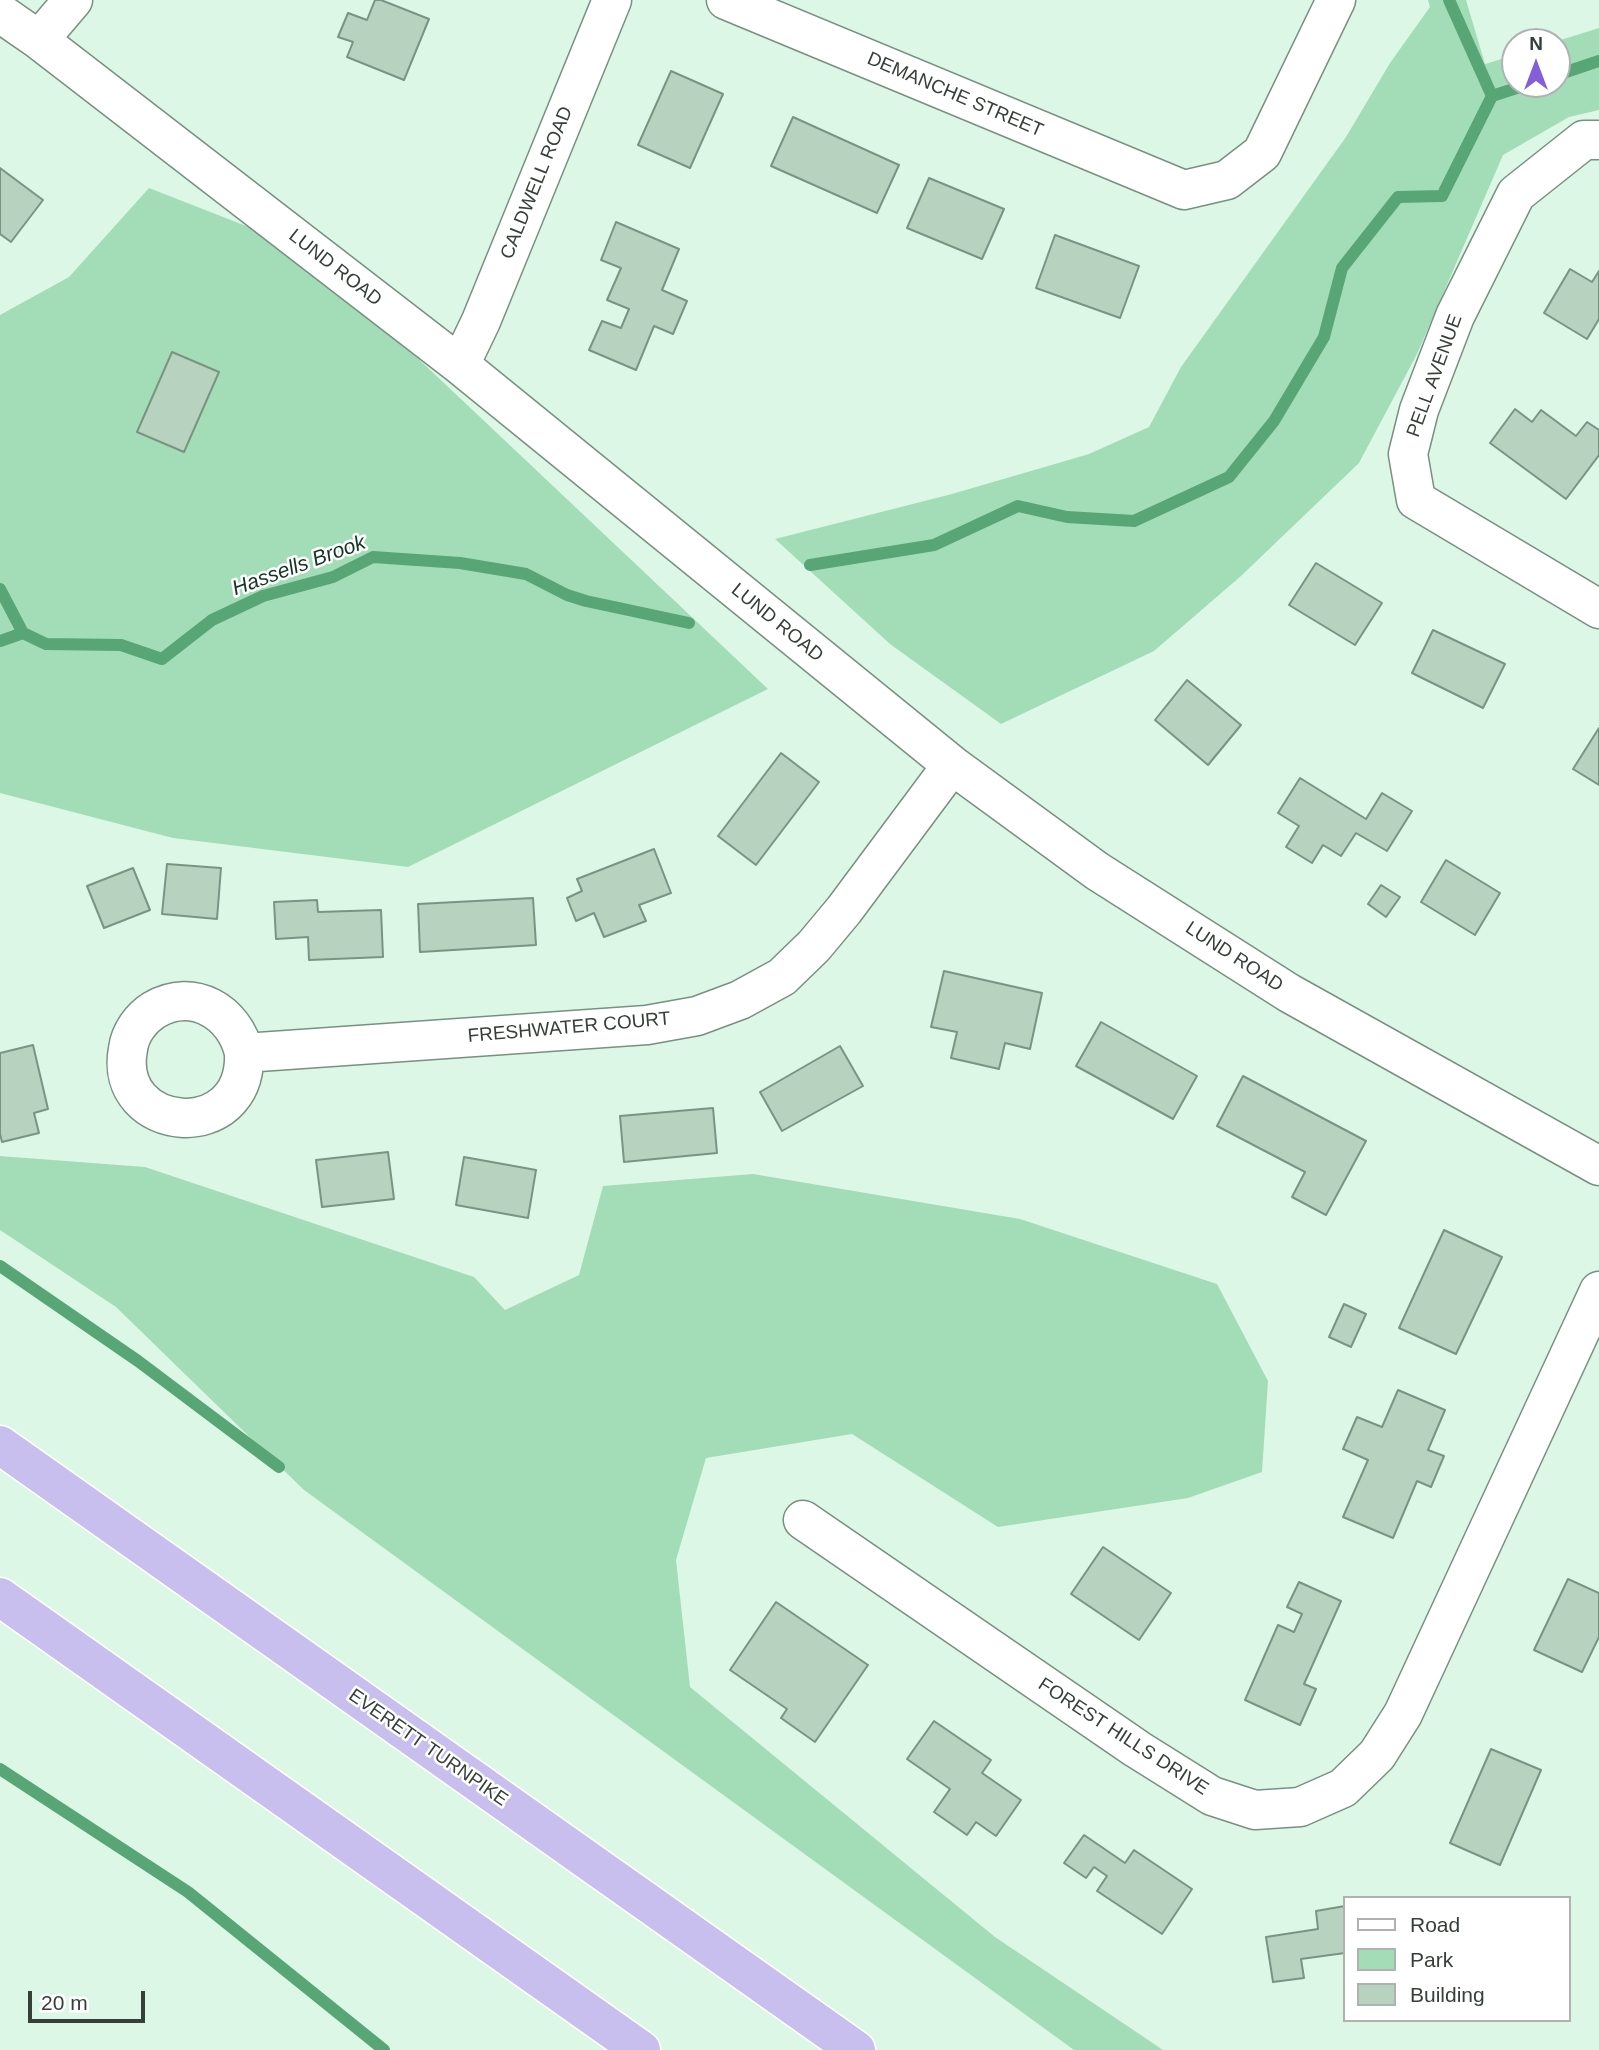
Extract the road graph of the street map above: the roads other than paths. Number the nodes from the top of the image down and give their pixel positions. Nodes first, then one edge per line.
1 (73, 0) edge
2 (612, 0) edge
3 (726, 0) edge
4 (1336, 0) edge
5 (0, 13) edge
6 (39, 40) junction
7 (1599, 140) edge
8 (460, 365) junction
9 (1599, 609) edge
10 (952, 765) junction
11 (244, 1053) dead end
12 (1599, 1166) edge
13 (1599, 1291) edge
14 (0, 1445) edge
15 (803, 1520) dead end
16 (0, 1597) edge
17 (641, 2050) edge
18 (856, 2050) edge

1 - 6 street
2 - 8 street, CALDWELL ROAD
3 - 4 street, DEMANCHE STREET
5 - 6 street, LUND ROAD
6 - 8 street, LUND ROAD
7 - 9 street, PELL AVENUE
8 - 10 street, LUND ROAD
10 - 11 street, FRESHWATER COURT
10 - 12 street, LUND ROAD
13 - 15 street, FOREST HILLS DRIVE
14 - 18 highway, EVERETT TURNPIKE
16 - 17 highway

